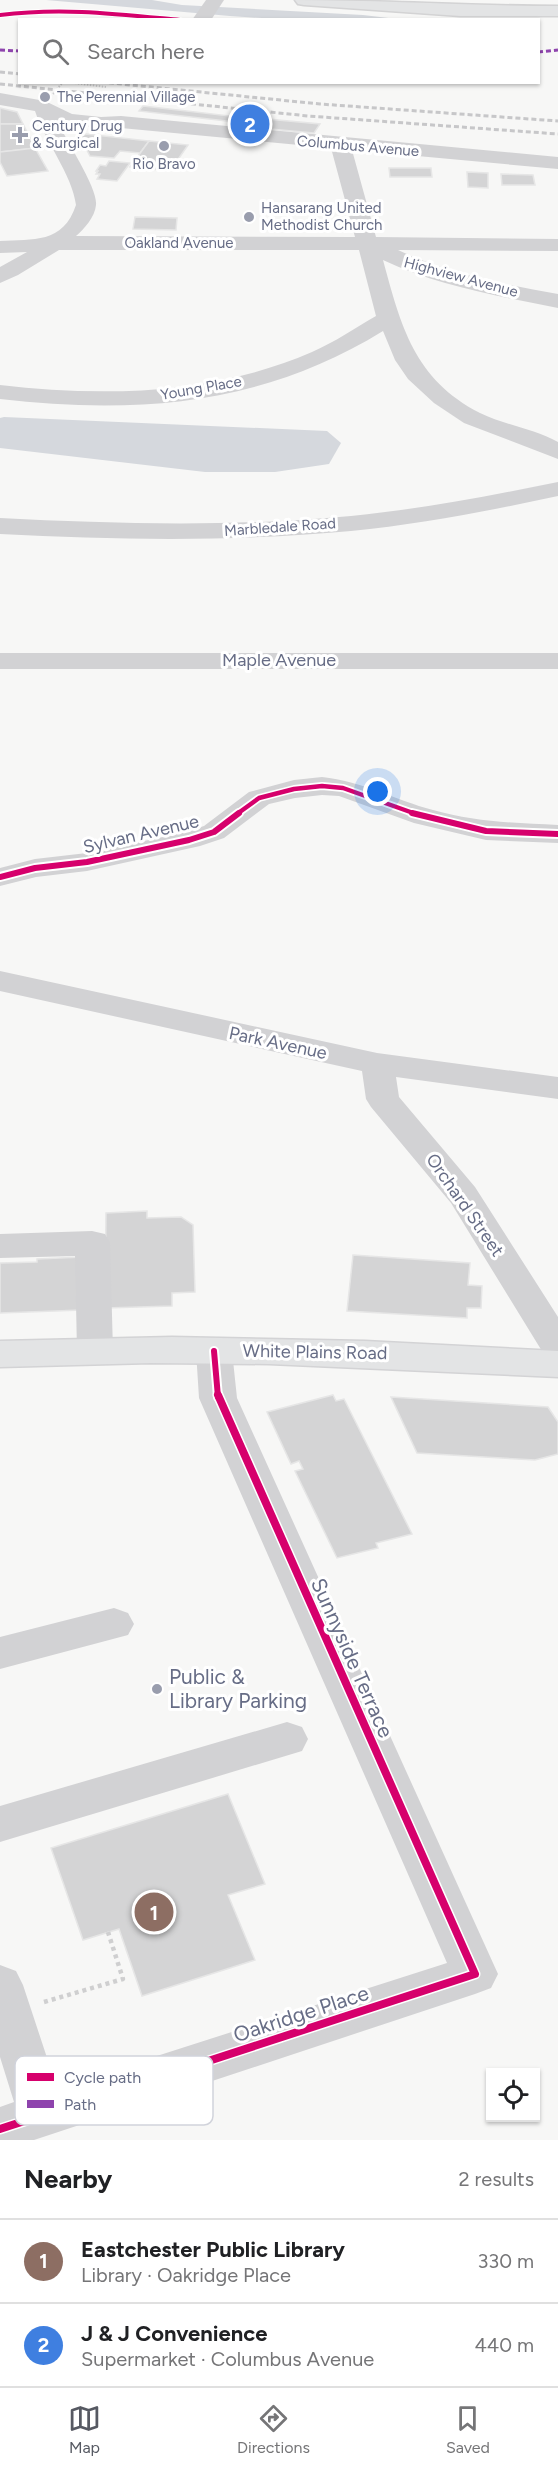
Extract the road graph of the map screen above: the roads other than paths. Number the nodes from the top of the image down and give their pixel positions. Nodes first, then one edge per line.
1 (304, 0) edge
2 (500, 0) edge
3 (558, 2) edge
4 (558, 11) edge
5 (0, 99) edge
6 (48, 101) junction
7 (340, 144) junction
8 (558, 163) edge
9 (51, 244) junction
10 (368, 244) junction
11 (558, 245) edge
12 (0, 247) edge
13 (0, 276) edge
14 (558, 301) edge
15 (388, 318) junction
16 (0, 392) edge
17 (558, 452) edge
18 (558, 489) edge
19 (0, 526) edge
20 (0, 661) edge
21 (558, 661) edge
22 (558, 834) edge
23 (0, 877) edge
24 (0, 981) edge
25 (377, 1064) junction
26 (558, 1088) edge
27 (0, 1246) edge
28 (558, 1347) edge
29 (95, 1351) junction
30 (214, 1351) junction
31 (0, 1354) edge
32 (558, 1364) edge
33 (114, 1624) dead end
34 (0, 1653) edge
35 (287, 1739) dead end
36 (0, 1824) edge
37 (476, 1974) joint
38 (4, 1999) edge
39 (213, 2060) edge
40 (15, 2079) edge

1 - 4 main road
2 - 3 main road
5 - 6 street, Columbus Avenue
6 - 7 street, Columbus Avenue
6 - 9 street
7 - 8 street, Columbus Avenue
7 - 10 street
9 - 10 street, Oakland Avenue
9 - 12 street, Oakland Avenue
9 - 13 street
10 - 11 street, Oakland Avenue
10 - 14 street, Highview Avenue
10 - 15 street
15 - 16 street, Young Place
15 - 17 street
18 - 19 street, Marbledale Road
20 - 21 street, Maple Avenue
22 - 23 street, Sylvan Avenue
24 - 25 street, Park Avenue
25 - 26 street, Park Avenue
25 - 28 street, Orchard Street
27 - 29 street
29 - 30 main road, White Plains Road
29 - 31 main road, White Plains Road
30 - 32 main road, White Plains Road
30 - 37 street, Sunnyside Terrace
33 - 34 street
35 - 36 street
37 - 39 street, Oakridge Place
38 - 40 street

